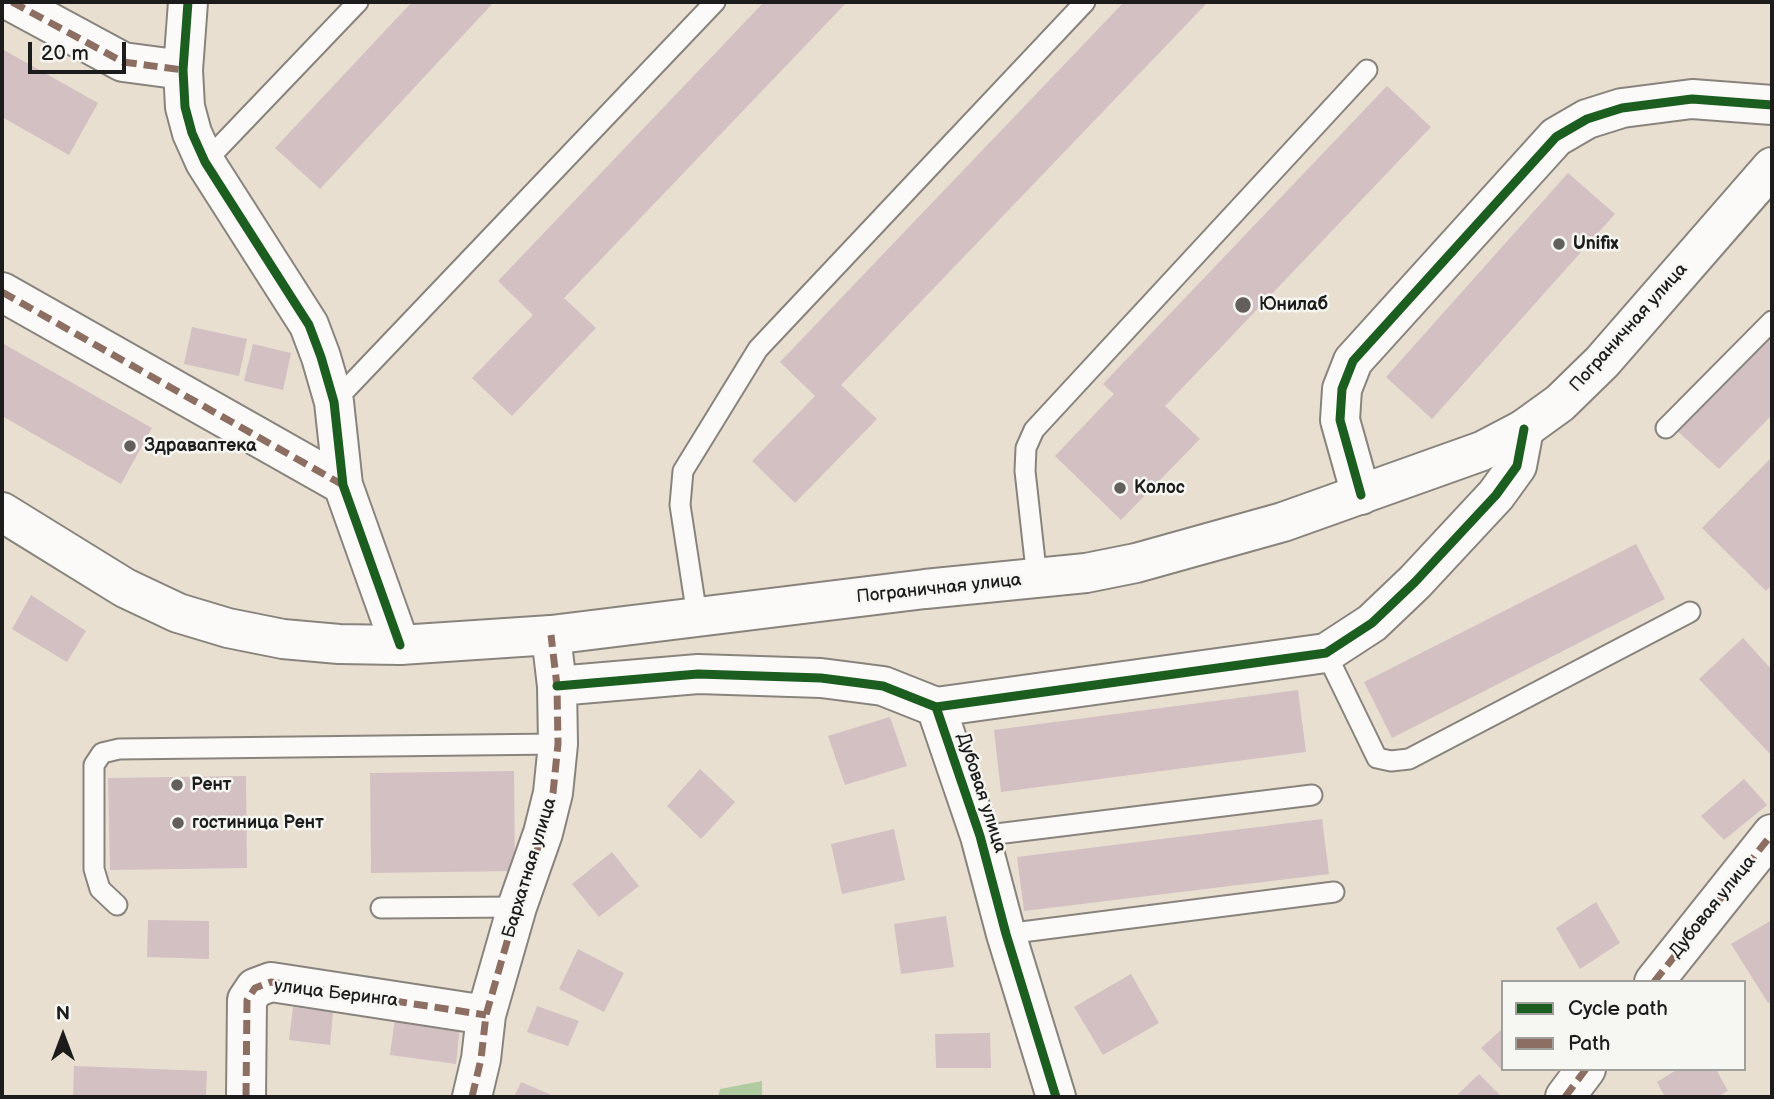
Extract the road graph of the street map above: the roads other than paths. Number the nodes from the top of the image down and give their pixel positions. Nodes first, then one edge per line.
1 (12, 2) edge
2 (188, 2) edge
3 (358, 2) edge
4 (715, 2) edge
5 (1085, 2) edge
6 (183, 70) junction
7 (1367, 70) dead end
8 (1772, 105) edge
9 (205, 162) junction
10 (1772, 167) edge
11 (2, 292) edge
12 (1772, 321) edge
13 (334, 402) junction
14 (1666, 428) dead end
15 (1524, 429) junction
16 (343, 485) junction
17 (1361, 495) junction
18 (2, 512) edge
19 (1037, 579) junction
20 (1690, 612) dead end
21 (697, 616) junction
22 (551, 635) junction
23 (400, 645) junction
24 (1326, 653) junction
25 (557, 686) junction
26 (936, 707) junction
27 (558, 744) junction
28 (1312, 795) dead end
29 (1772, 834) edge
30 (980, 836) junction
31 (1334, 892) dead end
32 (117, 905) dead end
33 (517, 906) junction
34 (381, 908) dead end
35 (1006, 934) junction
36 (1656, 980) edge
37 (486, 1015) junction
38 (1584, 1071) edge
39 (246, 1097) edge
40 (472, 1097) edge
41 (1056, 1097) edge
42 (1564, 1097) edge

1 - 6 street
2 - 6 street
3 - 9 lane
4 - 13 lane
5 - 21 lane
6 - 9 street
7 - 19 lane
8 - 17 street
9 - 13 street
10 - 15 street, Пограничная улица
11 - 16 street
12 - 14 lane
13 - 16 street
15 - 17 street, Пограничная улица
15 - 24 street
16 - 23 street
17 - 19 street, Пограничная улица
18 - 23 street, Пограничная улица
19 - 21 street, Пограничная улица
20 - 24 lane
21 - 22 street, Пограничная улица
22 - 23 street, Пограничная улица
22 - 25 street, Бархатная улица
24 - 26 street
25 - 26 street
25 - 27 street, Бархатная улица
26 - 30 street, Дубовая улица
27 - 32 lane
27 - 33 street, Бархатная улица
28 - 30 lane
29 - 36 street, Дубовая улица
30 - 35 street, Дубовая улица
31 - 35 lane
33 - 34 lane
33 - 37 street, Бархатная улица
35 - 41 street, Дубовая улица
37 - 39 street, улица Беринга
37 - 40 street, Бархатная улица
38 - 42 street

